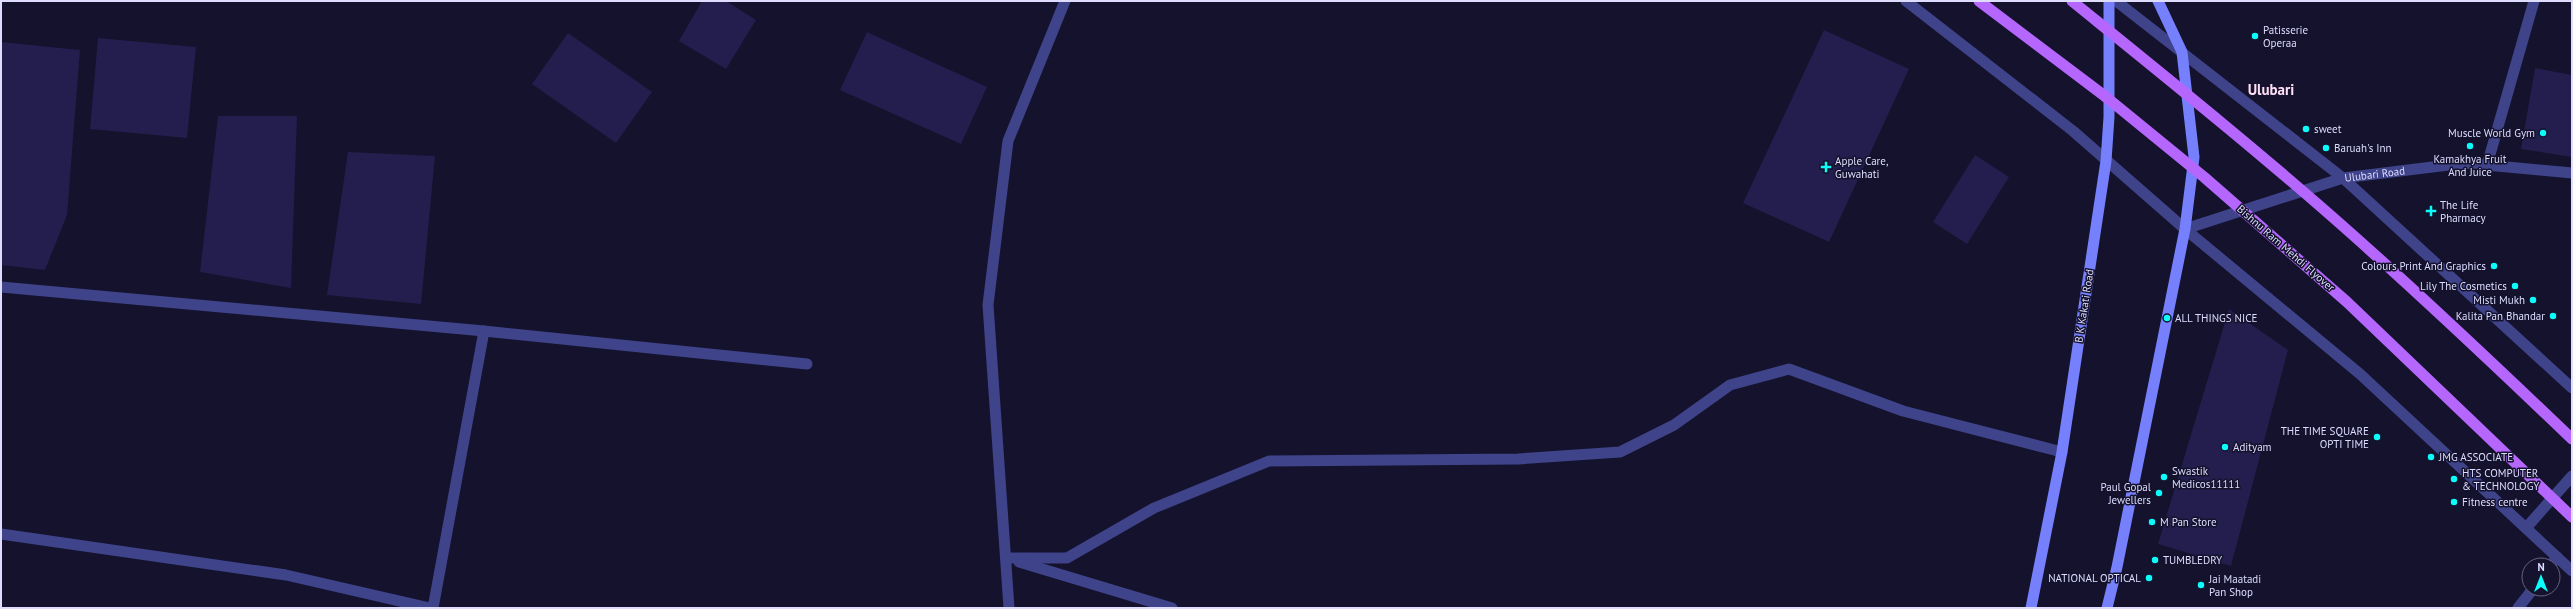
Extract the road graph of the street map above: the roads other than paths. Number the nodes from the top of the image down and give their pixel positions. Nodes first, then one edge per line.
1 (1065, 1) edge
2 (1906, 1) edge
3 (1979, 1) edge
4 (2072, 1) edge
5 (2109, 1) edge
6 (2116, 1) edge
7 (2158, 1) edge
8 (2534, 1) edge
9 (2182, 52) junction
10 (2106, 161) junction
11 (2487, 165) junction
12 (2572, 173) edge
13 (2343, 178) junction
14 (2185, 229) junction
15 (1, 287) edge
16 (484, 331) junction
17 (807, 364) dead end
18 (2572, 388) edge
19 (2572, 439) edge
20 (2062, 452) junction
21 (2572, 476) edge
22 (2572, 517) edge
23 (2526, 528) junction
24 (1, 534) edge
25 (2551, 557) edge
26 (1007, 558) junction
27 (2561, 565) edge
28 (2572, 571) edge
29 (2527, 597) edge
30 (432, 608) edge
31 (1009, 608) edge
32 (1172, 608) edge
33 (2031, 608) edge
34 (2107, 608) edge
35 (2518, 608) edge

1 - 26 street
2 - 10 street
3 - 22 main road, Bishnu Ram Mehdi Flyover, bridge
4 - 19 main road, bridge
5 - 10 main road, B K Kakati Road
6 - 9 street
7 - 9 main road
8 - 11 street
9 - 13 street
9 - 14 main road
10 - 14 street
10 - 20 main road, B K Kakati Road
11 - 12 street, Ulubari Road
11 - 13 street, Ulubari Road
13 - 14 street, Ulubari Road
13 - 18 street
14 - 23 street
14 - 34 main road
15 - 16 street
16 - 17 street
16 - 30 street
20 - 26 street
20 - 33 main road, B K Kakati Road
21 - 23 street
23 - 25 street
24 - 30 street
26 - 31 street
26 - 32 street
27 - 28 street
29 - 35 street

